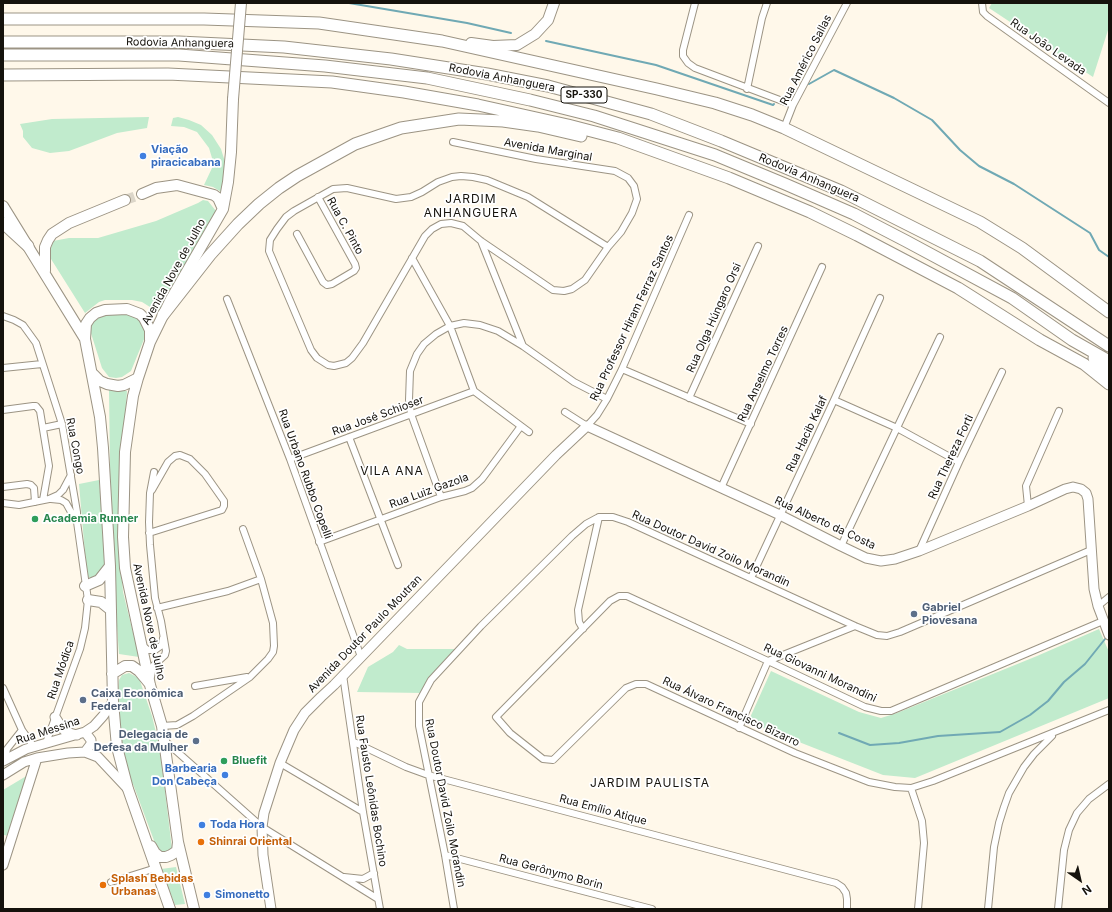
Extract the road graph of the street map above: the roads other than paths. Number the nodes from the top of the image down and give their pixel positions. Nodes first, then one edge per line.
1 (241, 3) edge
2 (554, 3) edge
3 (695, 3) edge
4 (767, 3) edge
5 (847, 3) edge
6 (982, 3) edge
7 (3, 19) edge
8 (442, 41) junction
9 (3, 42) edge
10 (3, 55) edge
11 (3, 75) edge
12 (747, 89) junction
13 (1109, 103) edge
14 (792, 105) junction
15 (784, 128) junction
16 (453, 142) dead end
17 (666, 155) junction
18 (142, 194) tunnel mouth
19 (318, 197) junction
20 (125, 200) tunnel mouth
21 (3, 206) edge
22 (224, 209) junction
23 (689, 216) dead end
24 (3, 223) edge
25 (297, 234) dead end
26 (481, 241) junction
27 (28, 246) junction
28 (758, 246) dead end
29 (608, 247) junction
30 (412, 258) junction
31 (822, 268) dead end
32 (45, 273) junction
33 (880, 298) dead end
34 (227, 299) dead end
35 (1109, 312) edge
36 (163, 315) junction
37 (3, 316) edge
38 (450, 326) junction
39 (940, 337) dead end
40 (85, 339) junction
41 (1072, 340) junction
42 (150, 342) junction
43 (523, 346) junction
44 (1109, 346) edge
45 (1109, 361) edge
46 (42, 364) junction
47 (3, 368) edge
48 (622, 369) junction
49 (1109, 371) edge
50 (1002, 372) dead end
51 (93, 374) junction
52 (138, 378) junction
53 (1109, 384) edge
54 (474, 391) junction
55 (689, 398) junction
56 (607, 399) junction
57 (834, 400) junction
58 (3, 410) edge
59 (1058, 411) dead end
60 (565, 412) dead end
61 (411, 414) junction
62 (62, 424) junction
63 (751, 424) junction
64 (521, 426) junction
65 (586, 426) junction
66 (43, 428) junction
67 (897, 428) junction
68 (529, 432) dead end
69 (349, 437) junction
70 (290, 459) junction
71 (959, 462) junction
72 (154, 472) dead end
73 (71, 475) junction
74 (3, 487) edge
75 (721, 488) junction
76 (150, 493) junction
77 (441, 497) junction
78 (46, 500) junction
79 (3, 502) edge
80 (35, 502) junction
81 (1028, 506) junction
82 (780, 515) junction
83 (599, 517) junction
84 (381, 520) junction
85 (77, 522) junction
86 (243, 528) dead end
87 (149, 533) junction
88 (319, 542) junction
89 (841, 546) junction
90 (1091, 550) junction
91 (919, 551) junction
92 (398, 565) dead end
93 (110, 566) junction
94 (751, 578) junction
95 (261, 579) junction
96 (85, 586) junction
97 (1109, 597) edge
98 (88, 600) junction
99 (1098, 606) junction
100 (158, 608) junction
101 (111, 610) junction
102 (1103, 621) junction
103 (855, 626) junction
104 (583, 629) junction
105 (164, 634) junction
106 (1109, 635) edge
107 (141, 643) junction
108 (361, 657) junction
109 (768, 661) junction
110 (112, 674) junction
111 (343, 675) junction
112 (250, 677) junction
113 (150, 685) junction
114 (196, 686) dead end
115 (3, 688) edge
116 (112, 702) junction
117 (1109, 710) edge
118 (55, 717) junction
119 (162, 726) junction
120 (739, 728) junction
121 (22, 730) junction
122 (1054, 733) junction
123 (82, 734) junction
124 (165, 741) junction
125 (354, 742) junction
126 (46, 743) junction
127 (34, 747) junction
128 (85, 752) junction
129 (37, 758) junction
130 (4, 760) edge
131 (280, 763) junction
132 (3, 775) edge
133 (428, 775) junction
134 (1109, 784) edge
135 (911, 788) junction
136 (128, 789) junction
137 (363, 812) junction
138 (262, 827) junction
139 (7, 841) edge
140 (147, 842) junction
141 (178, 842) junction
142 (445, 855) junction
143 (3, 864) edge
144 (156, 868) junction
145 (374, 873) junction
146 (341, 876) junction
147 (111, 882) dead end
148 (378, 899) junction
149 (644, 908) edge
150 (170, 909) edge
151 (194, 909) edge
152 (272, 909) edge
153 (380, 909) edge
154 (454, 909) edge
155 (652, 909) edge
156 (847, 909) edge
157 (918, 909) edge
158 (988, 909) edge
159 (1058, 909) edge

1 - 22 main road, bridge
2 - 8 main road
3 - 12 street
4 - 12 street
5 - 14 street, Rua Américo Sallas
6 - 13 street, Rua João Levada
7 - 8 highway
8 - 15 highway
9 - 44 highway, Rodovia Anhanguera / SP-330
10 - 41 highway, Rodovia Anhanguera / SP-330
11 - 17 highway
12 - 14 street
14 - 15 street, Rua Américo Sallas
15 - 35 highway
16 - 29 street, Avenida Marginal
17 - 36 highway
17 - 53 highway
18 - 22 main road
19 - 25 street, Rua C. Pinto
19 - 29 street
19 - 30 street
20 - 32 main road
21 - 27 main road
22 - 36 main road, Avenida Nove de Julho
23 - 48 street, Rua Professor Hiram Ferraz Santos
24 - 27 highway
26 - 29 street
26 - 30 street
26 - 43 street
27 - 32 main road
28 - 55 street, Rua Olga Húngaro Orsi
30 - 38 street
31 - 63 street, Rua Anselmo Torres
32 - 40 main road
33 - 57 street, Rua Hacib Kalaf
34 - 70 street, Rua Urbano Rubbo Copelli
36 - 42 main road, Avenida Nove de Julho
37 - 46 street, Rua Congo
38 - 43 street
38 - 54 street
38 - 61 street
39 - 67 street
40 - 42 main road
40 - 51 main road
41 - 45 highway, Rodovia Anhanguera / SP-330
41 - 49 highway
42 - 52 main road, Avenida Nove de Julho
43 - 56 street
46 - 47 street
46 - 62 street, Rua Congo
48 - 55 street
48 - 56 street, Rua Professor Hiram Ferraz Santos
50 - 71 street, Rua Thereza Forti
51 - 52 main road
51 - 93 main road
52 - 107 main road, Avenida Nove de Julho
54 - 61 street, Rua José Schioser
54 - 64 street
55 - 63 street
56 - 65 street, Rua Professor Hiram Ferraz Santos
57 - 67 street
57 - 82 street, Rua Hacib Kalaf
58 - 66 street
59 - 81 street
60 - 65 street, Rua Alberto da Costa
61 - 69 street, Rua José Schioser
61 - 77 street
62 - 66 street
62 - 73 street, Rua Congo
63 - 75 street, Rua Anselmo Torres
64 - 68 street
64 - 77 street, Rua Luiz Gazola
65 - 75 street, Rua Alberto da Costa
65 - 108 street, Avenida Doutor Paulo Moutran
66 - 78 street
67 - 71 street
67 - 89 street
69 - 70 street, Rua José Schioser
69 - 84 street
70 - 88 street, Rua Urbano Rubbo Copelli
71 - 91 street, Rua Thereza Forti
72 - 76 street
73 - 78 street
73 - 85 street, Rua Congo
74 - 80 street
75 - 82 street, Rua Alberto da Costa
76 - 87 street
76 - 87 street
77 - 84 street, Rua Luiz Gazola
78 - 80 street
78 - 85 street
79 - 80 street
81 - 90 street, Rua Alberto da Costa
81 - 91 street, Rua Alberto da Costa
82 - 89 street, Rua Alberto da Costa
82 - 94 street, Rua Hacib Kalaf
83 - 94 street, Rua Doutor David Zoilo Morandin
83 - 104 street
83 - 133 street, Rua Doutor David Zoilo Morandin
84 - 88 street, Rua Luiz Gazola
84 - 92 street
85 - 96 street, Rua Congo
86 - 95 street
87 - 100 street
88 - 108 street, Rua Urbano Rubbo Copelli
89 - 91 street, Rua Alberto da Costa
90 - 99 street
90 - 103 street, Rua Doutor David Zoilo Morandin
93 - 96 main road
93 - 101 main road
94 - 103 street, Rua Doutor David Zoilo Morandin
95 - 100 street
95 - 112 street
96 - 98 street, Rua Congo
97 - 99 street
98 - 101 main road
98 - 118 street, Rua Módica
99 - 102 street
100 - 105 street
101 - 110 main road
102 - 106 street
102 - 109 street, Rua Giovanni Morandini
103 - 109 street
104 - 109 street, Rua Giovanni Morandini
104 - 120 street, Rua Álvaro Francisco Bizarro
105 - 107 street
105 - 113 street
107 - 113 main road, Avenida Nove de Julho
108 - 111 street, Avenida Doutor Paulo Moutran
109 - 120 street
110 - 113 main road
110 - 116 main road
111 - 125 street, Rua Fausto Leônidas Bochino
111 - 131 street, Avenida Doutor Paulo Moutran
112 - 114 street
112 - 119 street
113 - 119 main road, Avenida Nove de Julho
115 - 121 street
116 - 123 street, Rua Messina
116 - 136 main road
117 - 122 street, Rua Álvaro Francisco Bizarro
118 - 123 street
118 - 126 street, Rua Módica
119 - 124 main road, Avenida Nove de Julho
120 - 135 street, Rua Álvaro Francisco Bizarro
121 - 127 street
121 - 130 street
122 - 135 street, Rua Álvaro Francisco Bizarro
122 - 158 street
123 - 126 street, Rua Messina
123 - 128 street
124 - 138 street
124 - 141 main road, Avenida Nove de Julho
125 - 133 street, Rua Emílio Atique
125 - 137 street, Rua Fausto Leônidas Bochino
126 - 127 street, Rua Messina
127 - 130 street, Rua Messina
128 - 129 street, Rua Messina
128 - 136 street
129 - 132 street, Rua Messina
129 - 139 street
131 - 137 street
131 - 138 street, Avenida Doutor Paulo Moutran
133 - 142 street, Rua Doutor David Zoilo Morandin
133 - 156 street, Rua Emílio Atique
134 - 159 street
135 - 157 street
136 - 140 main road
137 - 145 street, Rua Fausto Leônidas Bochino
138 - 146 street
138 - 152 street, Avenida Doutor Paulo Moutran
139 - 143 street
140 - 141 main road
140 - 144 main road
141 - 151 main road, Avenida Nove de Julho
142 - 149 street, Rua Gerônymo Borin
142 - 154 street, Rua Doutor David Zoilo Morandin
144 - 147 street
144 - 150 main road
145 - 146 street
145 - 148 street, Rua Fausto Leônidas Bochino
146 - 148 street
148 - 153 street, Rua Fausto Leônidas Bochino
149 - 155 street, Rua Gerônymo Borin

